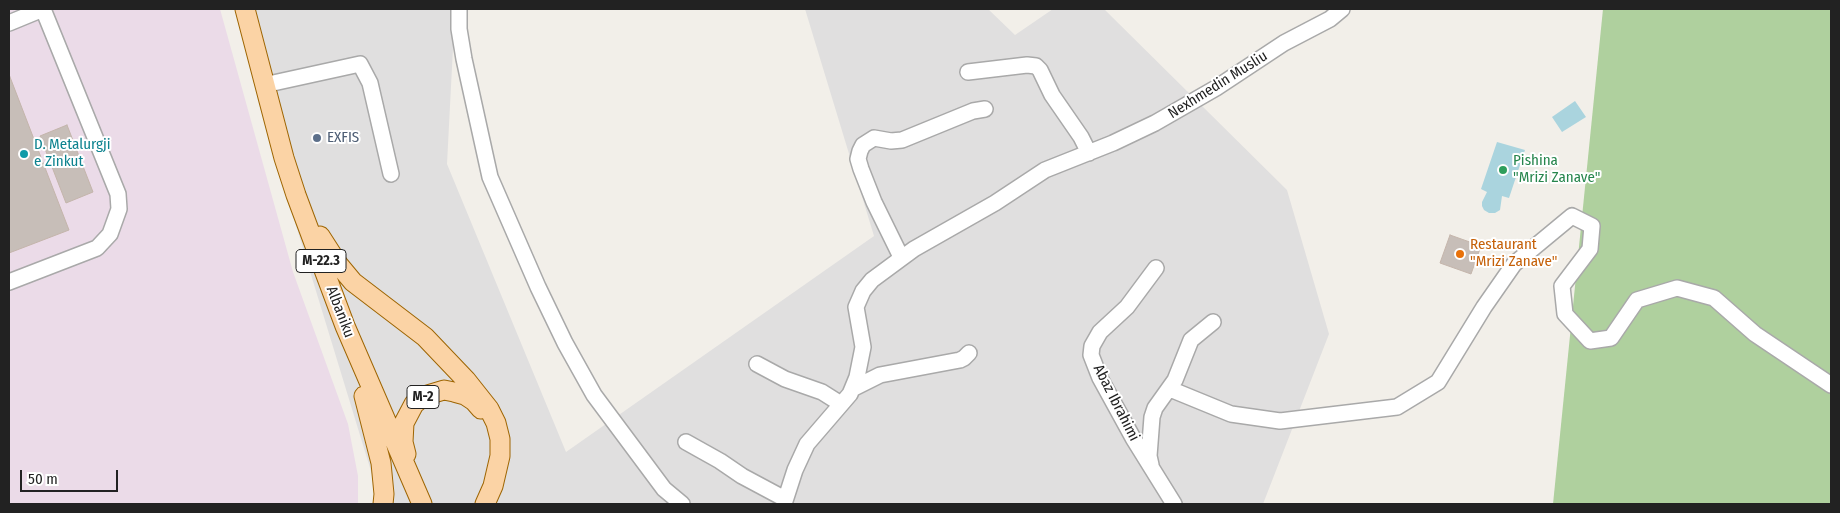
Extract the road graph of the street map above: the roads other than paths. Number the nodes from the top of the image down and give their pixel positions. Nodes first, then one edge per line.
1 (43, 9) edge
2 (245, 9) edge
3 (459, 9) edge
4 (1342, 9) edge
5 (9, 23) edge
6 (968, 72) dead end
7 (264, 85) junction
8 (985, 109) dead end
9 (1089, 153) junction
10 (391, 174) dead end
11 (296, 195) junction
12 (901, 257) junction
13 (1156, 268) dead end
14 (328, 280) junction
15 (9, 282) edge
16 (1213, 322) dead end
17 (969, 353) dead end
18 (757, 364) dead end
19 (1831, 385) edge
20 (852, 389) junction
21 (1170, 390) junction
22 (841, 404) junction
23 (686, 442) dead end
24 (500, 456) junction
25 (1151, 469) junction
26 (784, 502) edge
27 (383, 504) edge
28 (422, 504) edge
29 (485, 504) edge
30 (682, 504) edge
31 (1174, 504) edge

1 - 5 street
1 - 15 street
2 - 7 main road, Albaniku / M-22.3
3 - 30 street
4 - 9 street, Nexhmedin Musliu
6 - 9 street
7 - 10 street
7 - 11 main road, Albaniku / M-22.3
8 - 12 street
9 - 12 street, Nexhmedin Musliu
11 - 14 main road, Albaniku / M-22.3
11 - 24 main road
12 - 20 street, Nexhmedin Musliu
13 - 25 street, Abaz Ibrahimi
14 - 27 main road
14 - 28 main road, Albaniku / M-22.3
16 - 21 street, Abaz Ibrahimi
17 - 20 street, Nexhmedin Musliu
18 - 22 street
19 - 21 street
20 - 22 street, Nexhmedin Musliu
21 - 25 street, Abaz Ibrahimi
22 - 26 street, Nexhmedin Musliu
23 - 26 street, Nexhmedin Musliu
24 - 28 main road, M-2
24 - 29 main road
25 - 31 street, Abaz Ibrahimi

